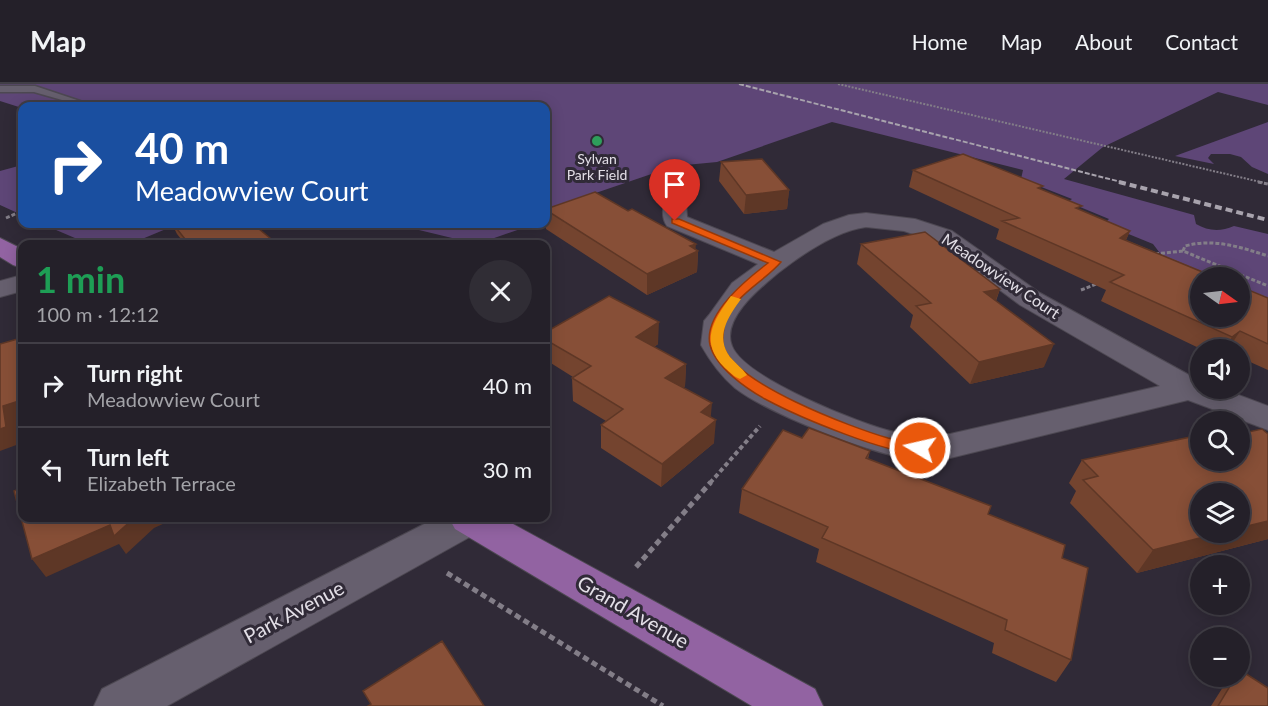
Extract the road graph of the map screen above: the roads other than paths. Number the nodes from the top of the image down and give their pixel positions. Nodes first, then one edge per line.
1 (0, 89) edge
2 (78, 102) edge
3 (675, 202) dead end
4 (0, 246) edge
5 (18, 257) edge
6 (776, 262) junction
7 (18, 284) edge
8 (0, 290) edge
9 (1190, 389) joint
10 (1217, 399) edge
11 (1268, 418) edge
12 (462, 522) edge
13 (476, 522) edge
14 (119, 706) edge
15 (798, 706) edge

1 - 2 lane
3 - 6 street
4 - 5 main road
6 - 9 street, Meadowview Court
6 - 9 street, Meadowview Court
7 - 8 street
10 - 11 street, Meadowview Court
12 - 14 street, Park Avenue
13 - 15 main road, Grand Avenue

